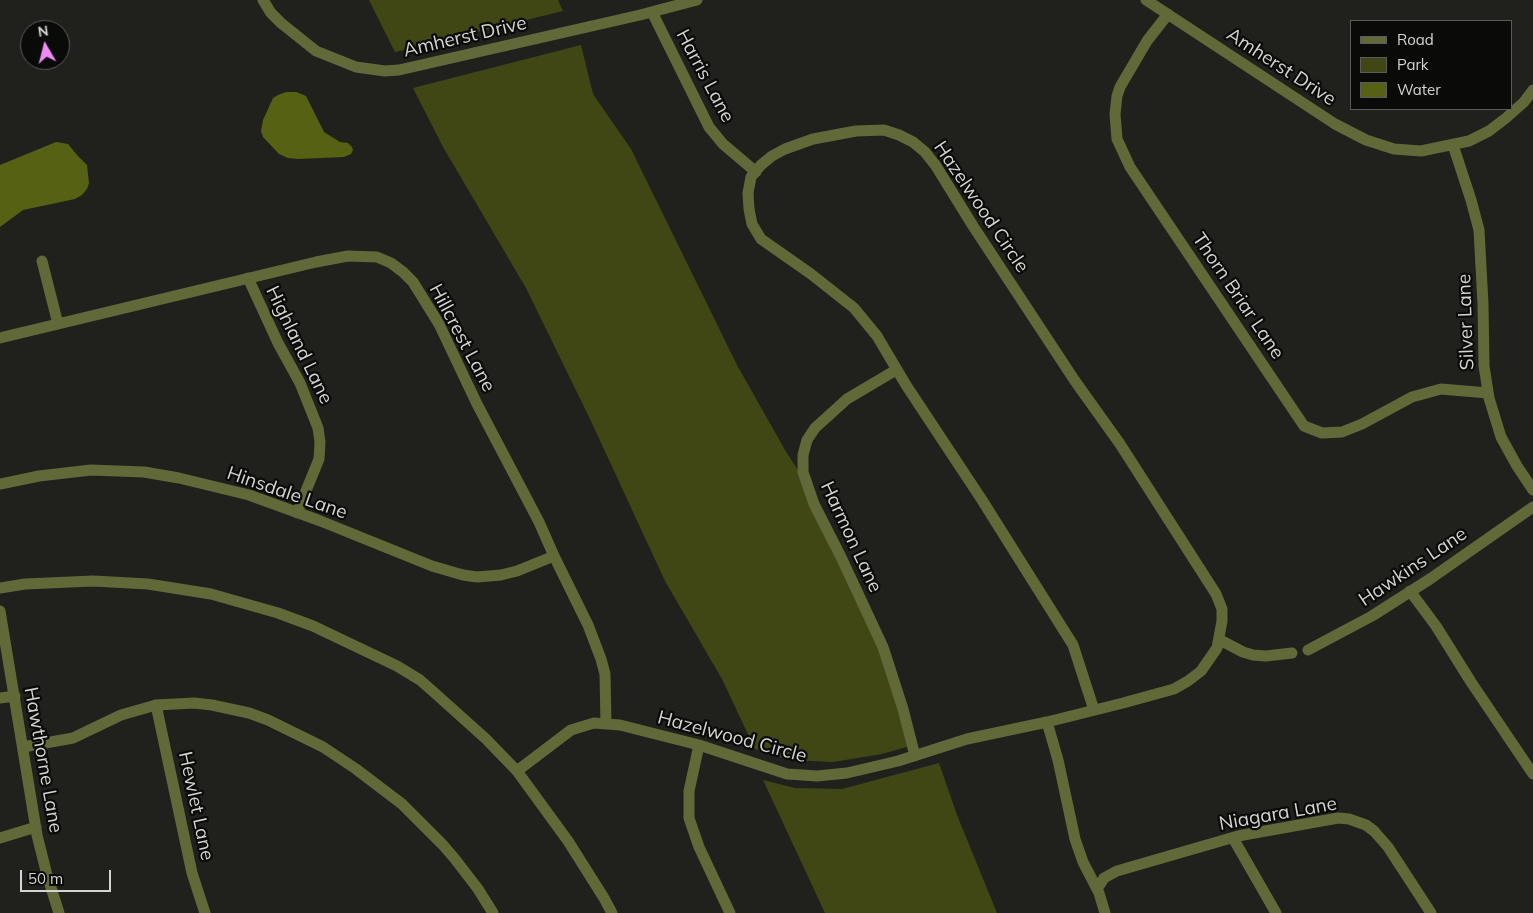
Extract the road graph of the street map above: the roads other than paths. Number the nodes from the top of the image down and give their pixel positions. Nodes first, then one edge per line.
1 (262, 0) edge
2 (696, 0) edge
3 (1146, 0) edge
4 (652, 12) junction
5 (1168, 14) junction
6 (1533, 90) edge
7 (1453, 145) junction
8 (756, 172) junction
9 (42, 261) dead end
10 (248, 278) junction
11 (58, 324) junction
12 (0, 338) edge
13 (896, 370) junction
14 (1488, 393) junction
15 (0, 484) edge
16 (1533, 490) edge
17 (1533, 507) edge
18 (297, 513) junction
19 (554, 556) junction
20 (0, 588) edge
21 (1410, 590) junction
22 (0, 611) edge
23 (1220, 640) junction
24 (1308, 650) dead end
25 (1292, 653) dead end
26 (15, 696) junction
27 (0, 698) edge
28 (156, 705) junction
29 (1094, 710) junction
30 (1047, 722) junction
31 (606, 724) junction
32 (699, 744) junction
33 (23, 747) junction
34 (915, 756) junction
35 (517, 771) junction
36 (1533, 774) edge
37 (36, 827) junction
38 (0, 838) edge
39 (1233, 838) junction
40 (1097, 889) junction
41 (59, 913) edge
42 (205, 913) edge
43 (493, 913) edge
44 (612, 913) edge
45 (730, 913) edge
46 (1104, 913) edge
47 (1276, 913) edge
48 (1431, 913) edge

1 - 4 street, Amherst Drive
2 - 4 street, Amherst Drive
3 - 5 street, Amherst Drive
4 - 8 street, Harris Lane
5 - 7 street, Amherst Drive
5 - 14 street, Thorn Briar Lane
6 - 7 street, Amherst Drive
7 - 14 street, Silver Lane
8 - 13 street, Hazelwood Circle
8 - 23 street, Hazelwood Circle
9 - 11 street
10 - 11 street, Hillcrest Lane
10 - 18 street, Highland Lane
10 - 19 street, Hillcrest Lane
11 - 12 street, Hillcrest Lane
13 - 29 street, Hazelwood Circle
13 - 34 street, Harmon Lane
14 - 16 street, Silver Lane
15 - 18 street, Hinsdale Lane
17 - 21 street, Hawkins Lane
18 - 19 street, Hinsdale Lane
19 - 31 street, Hillcrest Lane
20 - 35 street
21 - 24 street, Hawkins Lane
21 - 36 street
22 - 26 street, Hawthorne Lane
23 - 25 street
23 - 29 street, Hazelwood Circle
26 - 27 street
26 - 33 street, Hawthorne Lane
28 - 33 street
28 - 42 street, Hewlet Lane
28 - 43 street
29 - 30 street, Hazelwood Circle
30 - 34 street, Hazelwood Circle
30 - 40 street
31 - 32 street, Hazelwood Circle
31 - 35 street, Hazelwood Circle
32 - 34 street, Hazelwood Circle
32 - 45 street
33 - 37 street, Hawthorne Lane
35 - 44 street
37 - 38 street
37 - 41 street, Hawthorne Lane
39 - 40 street, Niagara Lane
39 - 47 street
39 - 48 street, Niagara Lane
40 - 46 street

